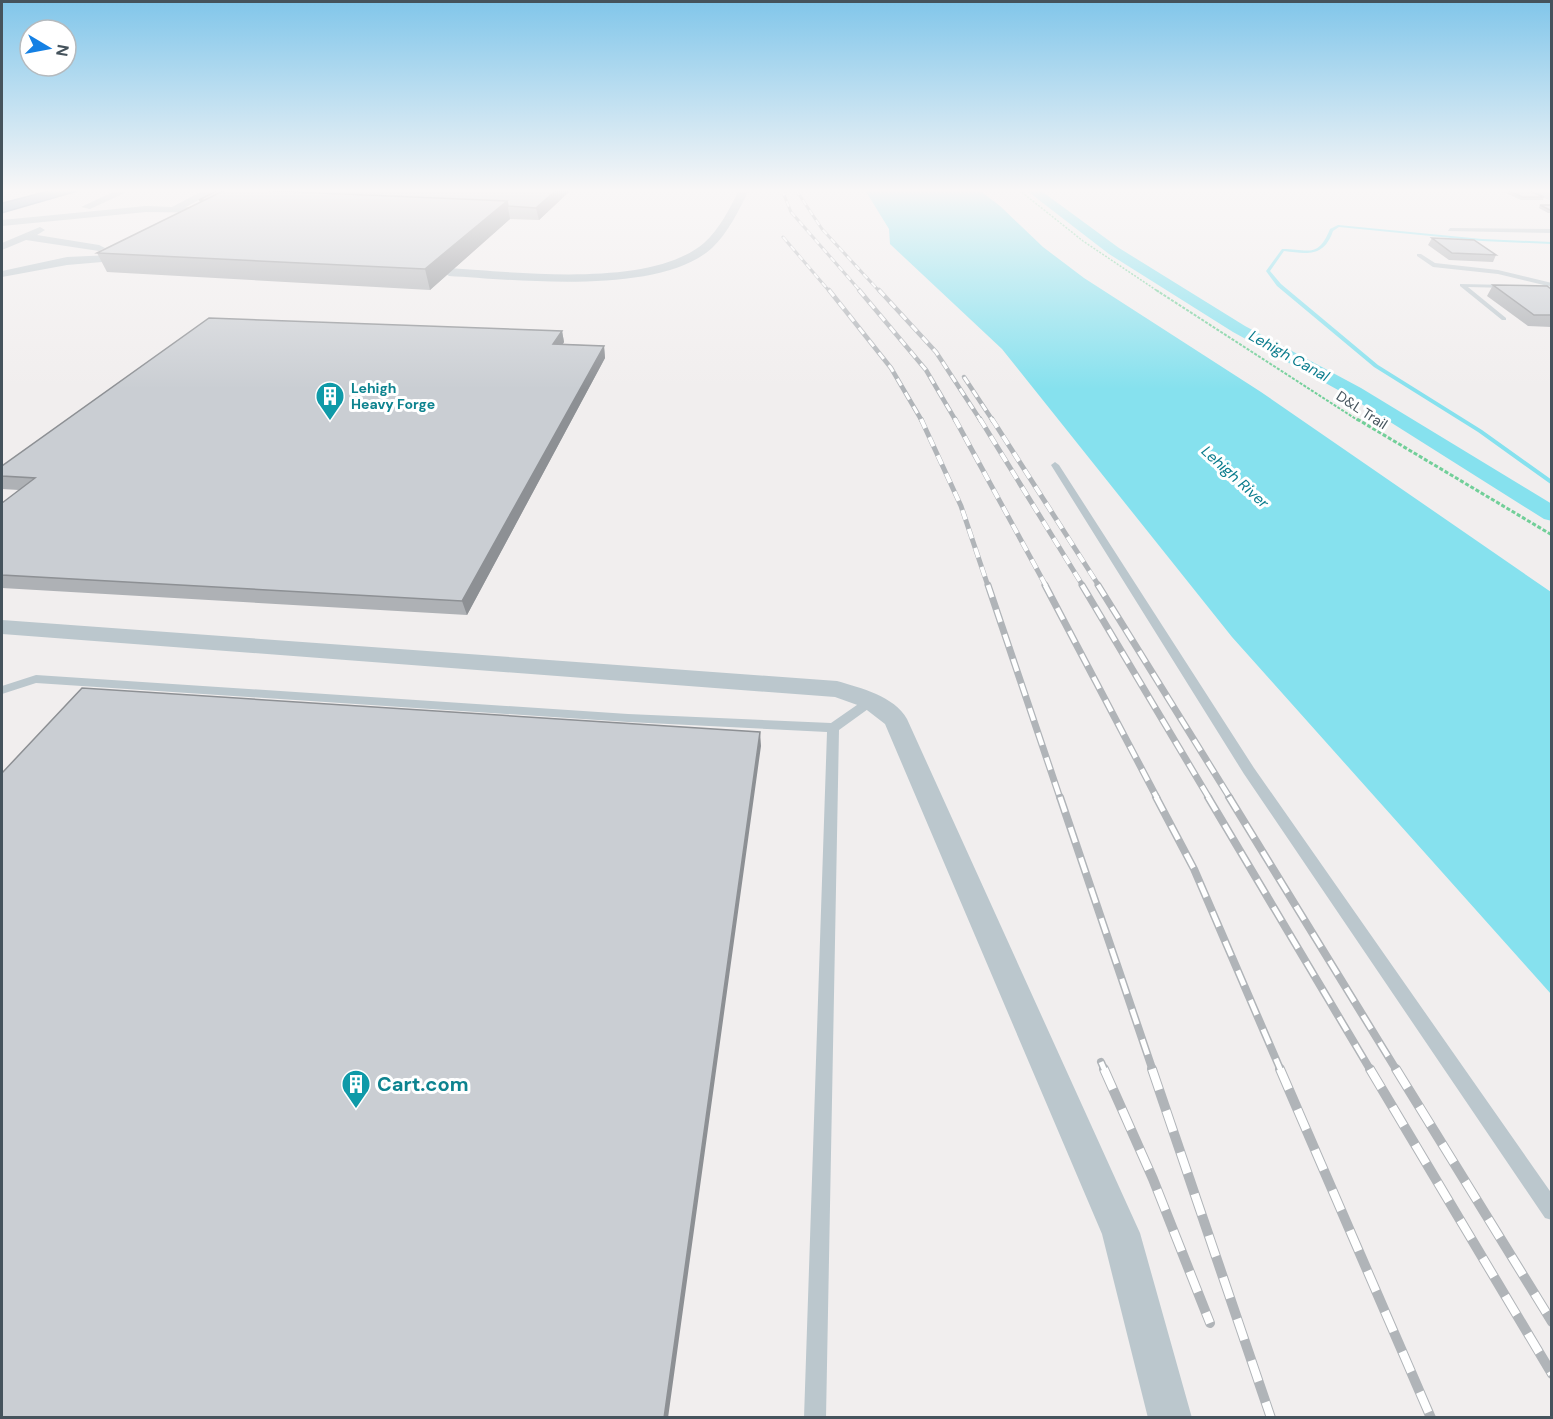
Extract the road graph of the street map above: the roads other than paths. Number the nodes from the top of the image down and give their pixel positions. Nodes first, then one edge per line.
1 (59, 256) edge
2 (136, 256) edge
3 (686, 256) edge
4 (1421, 256) edge
5 (3, 261) dead end
6 (449, 272) edge
7 (2, 274) edge
8 (1551, 286) edge
9 (1504, 319) dead end
10 (1055, 465) dead end
11 (2, 627) edge
12 (2, 690) edge
13 (871, 701) junction
14 (833, 728) junction
15 (1551, 1211) edge
16 (815, 1418) edge
17 (1170, 1418) edge

1 - 5 street
2 - 7 street
3 - 6 street
4 - 8 lane
8 - 9 lane
10 - 15 lane
11 - 13 street
12 - 14 lane
13 - 14 lane
13 - 17 street
14 - 16 lane

